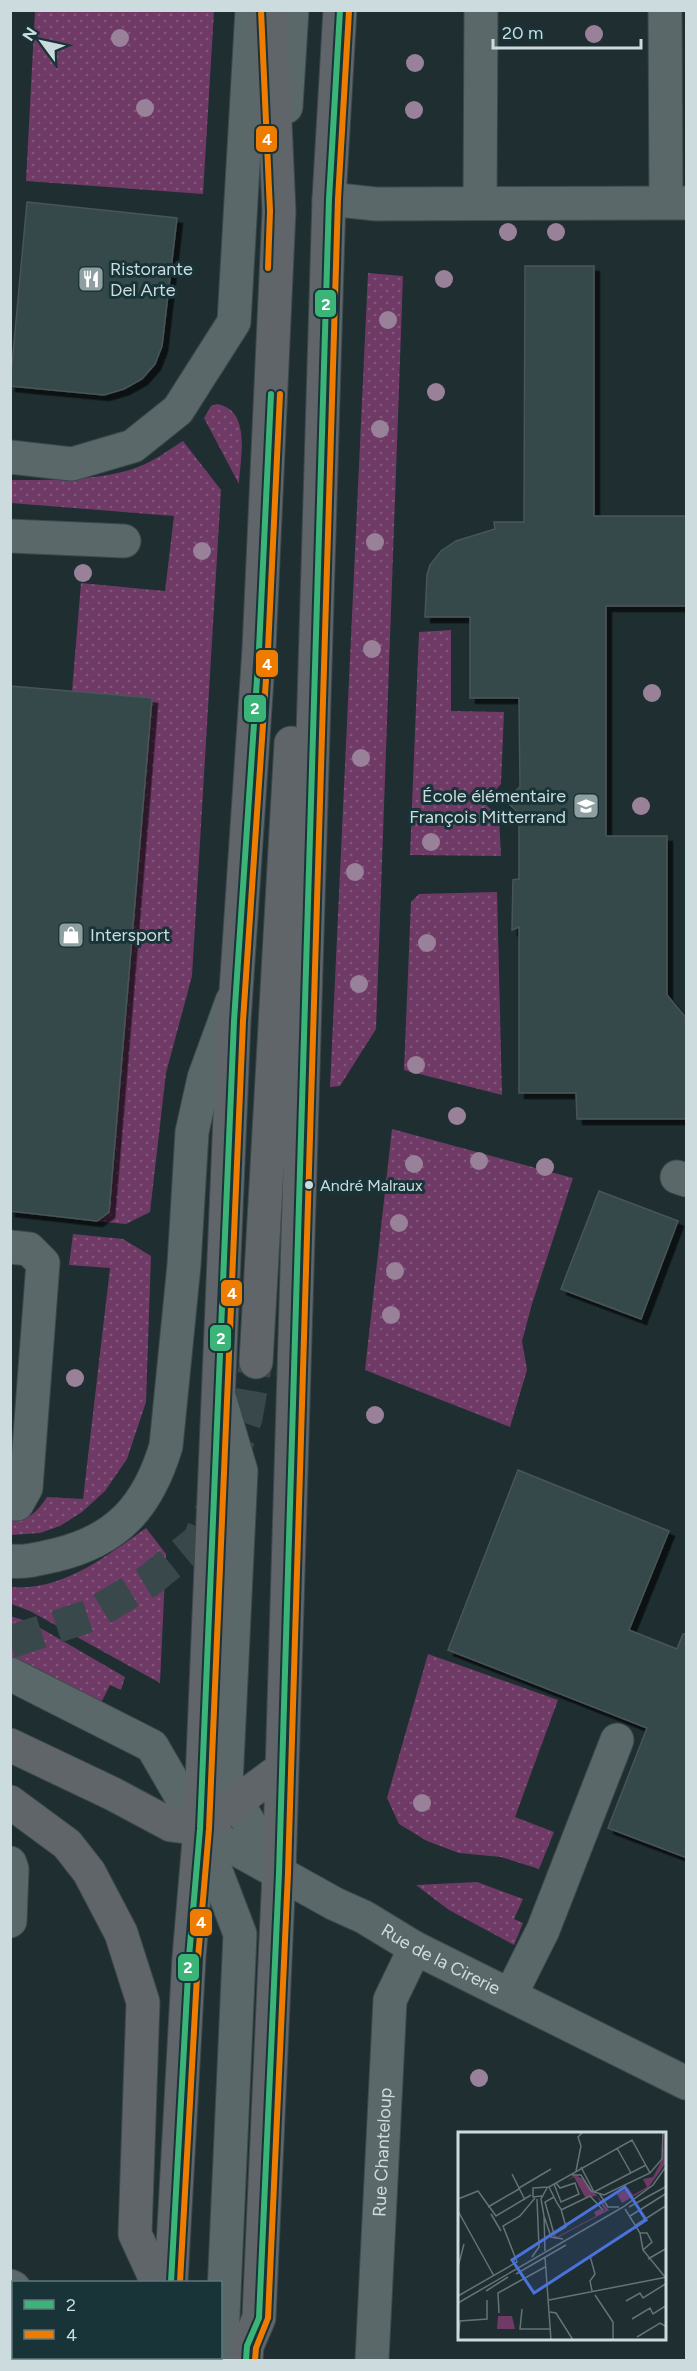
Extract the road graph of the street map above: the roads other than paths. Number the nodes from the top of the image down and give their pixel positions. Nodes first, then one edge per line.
1 (252, 10) edge
2 (270, 10) edge
3 (292, 10) edge
4 (340, 10) edge
5 (481, 10) edge
6 (665, 10) edge
7 (329, 199) junction
8 (676, 202) edge
9 (480, 203) junction
10 (279, 212) junction
11 (234, 322) junction
12 (10, 457) edge
13 (320, 506) junction
14 (10, 536) edge
15 (124, 542) dead end
16 (236, 991) junction
17 (10, 1247) edge
18 (256, 1362) tunnel mouth
19 (219, 1396) junction
20 (10, 1504) edge
21 (10, 1561) edge
22 (10, 1674) edge
23 (617, 1740) dead end
24 (10, 1745) edge
25 (281, 1769) junction
26 (10, 1802) edge
27 (236, 1802) junction
28 (200, 1829) junction
29 (10, 1863) edge
30 (279, 1873) junction
31 (10, 1921) edge
32 (415, 1948) junction
33 (511, 1994) junction
34 (687, 2083) edge
35 (156, 2281) edge
36 (171, 2281) edge
37 (222, 2339) edge
38 (246, 2361) edge
39 (372, 2361) edge

1 - 11 street
2 - 10 main road
3 - 10 street
4 - 7 main road
5 - 9 street
6 - 8 street
7 - 9 street
7 - 13 main road
8 - 9 street
10 - 11 street
10 - 16 main road
11 - 12 street
13 - 18 main road
13 - 25 main road
14 - 15 street
16 - 19 main road
16 - 21 street
17 - 20 street
19 - 27 street
19 - 28 main road
22 - 28 street
23 - 33 street
24 - 28 main road
25 - 27 main road
25 - 30 main road
26 - 35 main road
27 - 28 main road
27 - 30 street
28 - 30 street, Rue de la Cirerie
28 - 36 main road
28 - 37 street
29 - 31 street
30 - 32 street, Rue de la Cirerie
30 - 38 main road
32 - 33 street, Rue de la Cirerie
32 - 39 street, Rue Chanteloup
33 - 34 street, Rue de la Cirerie

